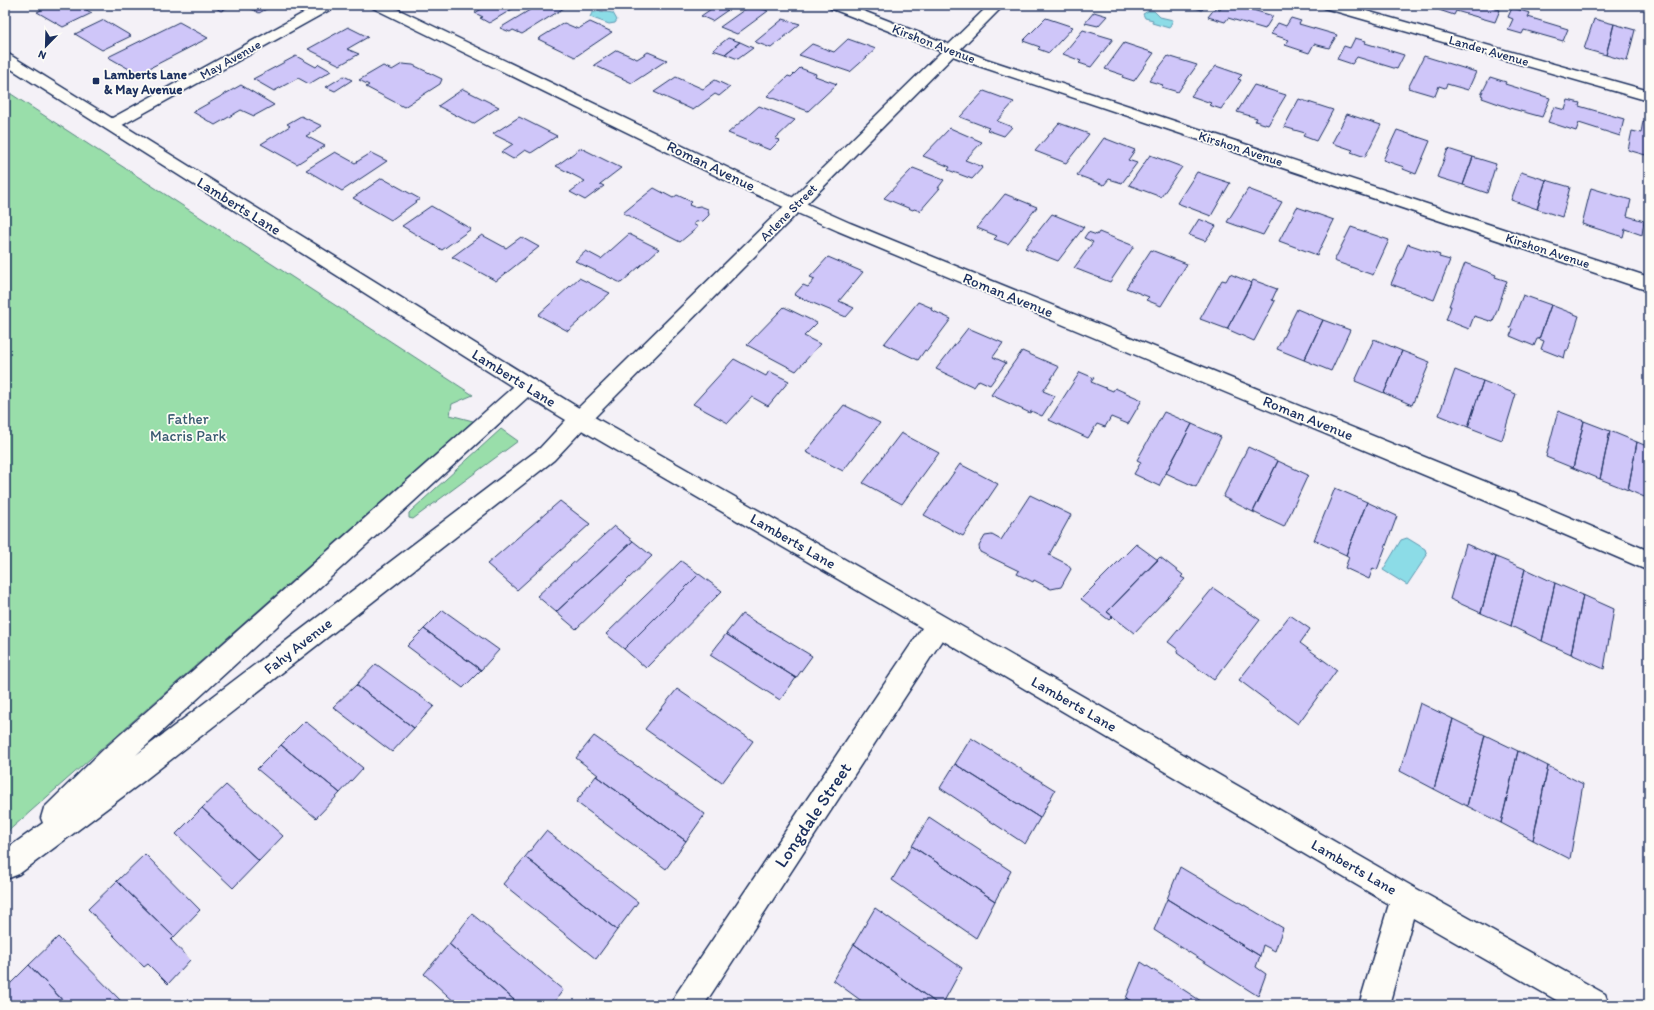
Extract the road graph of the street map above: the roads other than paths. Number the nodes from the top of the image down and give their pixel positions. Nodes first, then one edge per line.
1 (328, 5) edge
2 (378, 5) edge
3 (835, 5) edge
4 (996, 5) edge
5 (1329, 5) edge
6 (951, 50) junction
7 (5, 58) edge
8 (1649, 96) edge
9 (111, 125) junction
10 (795, 205) junction
11 (1649, 284) edge
12 (527, 386) junction
13 (580, 419) junction
14 (1649, 561) edge
15 (938, 625) junction
16 (7, 865) edge
17 (1406, 898) junction
18 (687, 1005) edge
19 (1374, 1005) edge
20 (1594, 1005) edge

1 - 9 street, May Avenue
2 - 10 street, Roman Avenue
3 - 6 street, Kirshon Avenue
4 - 6 street, Arlene Street
5 - 8 street, Lander Avenue
6 - 10 street, Arlene Street
6 - 11 street, Kirshon Avenue
7 - 9 street, Lamberts Lane
9 - 12 street, Lamberts Lane
10 - 13 street, Arlene Street
10 - 14 street, Roman Avenue
12 - 13 street, Lamberts Lane
12 - 16 street, Fahy Avenue
13 - 15 street, Lamberts Lane
13 - 16 street, Fahy Avenue
15 - 17 street, Lamberts Lane
15 - 18 street, Longdale Street
17 - 19 street
17 - 20 street, Lamberts Lane

